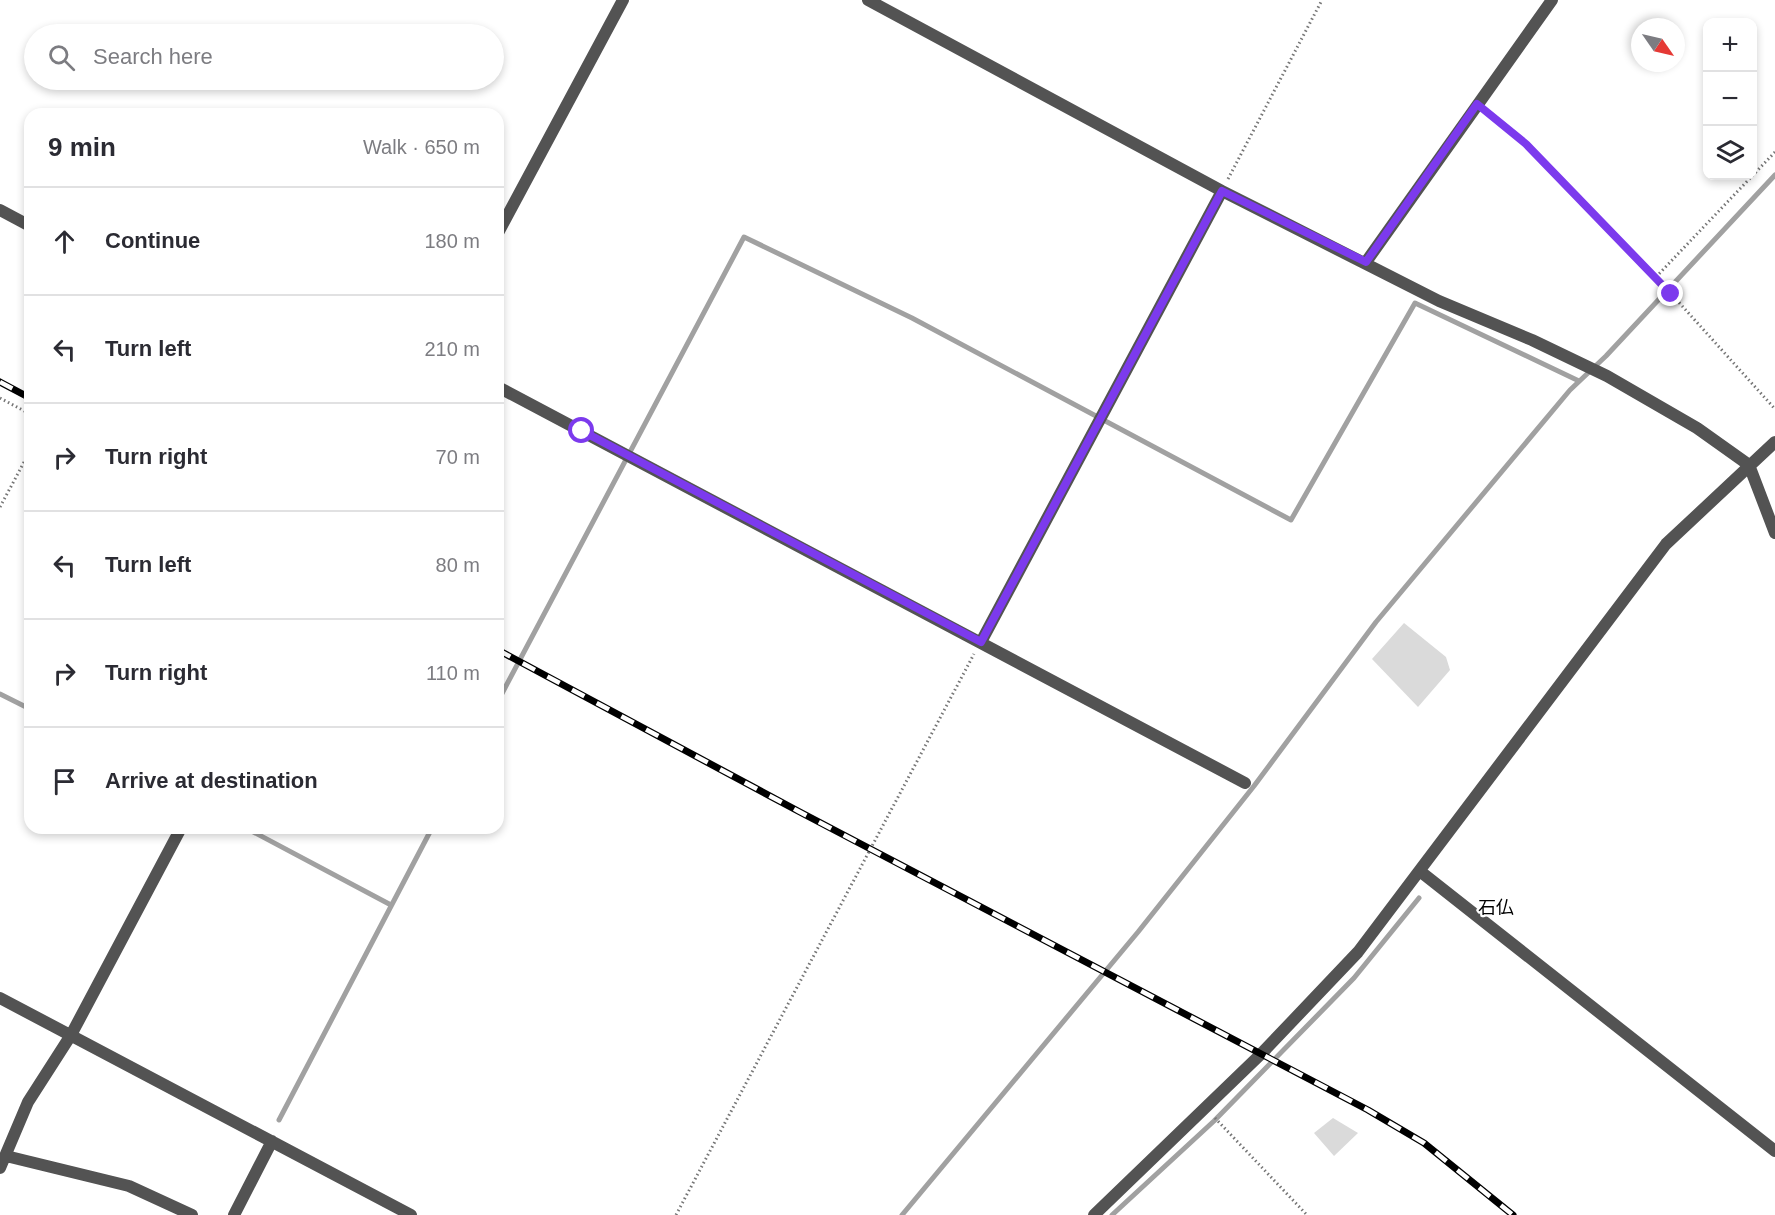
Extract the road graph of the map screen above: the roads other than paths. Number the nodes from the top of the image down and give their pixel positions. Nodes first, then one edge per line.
1 (623, 0) edge
2 (867, 0) edge
3 (1552, 0) edge
4 (1222, 191) junction
5 (0, 210) edge
6 (504, 222) edge
7 (24, 223) edge
8 (1366, 262) junction
9 (504, 390) edge
10 (1775, 442) edge
11 (1749, 465) junction
12 (1775, 533) edge
13 (981, 642) junction
14 (1245, 783) dead end
15 (178, 834) edge
16 (1421, 872) junction
17 (0, 998) edge
18 (71, 1035) junction
19 (272, 1141) junction
20 (1775, 1151) edge
21 (6, 1156) junction
22 (0, 1168) edge
23 (192, 1215) edge
24 (234, 1215) edge
25 (411, 1215) edge
26 (1094, 1215) edge

1 - 6 street
2 - 4 street
3 - 8 street
4 - 8 street
4 - 13 street
5 - 7 street
8 - 11 street
9 - 13 street
10 - 11 street
11 - 12 street
11 - 16 street
13 - 14 street
15 - 18 street
16 - 20 street
16 - 26 street
17 - 18 street
18 - 19 street
18 - 21 street
19 - 24 street
19 - 25 street
21 - 22 street
21 - 23 street

